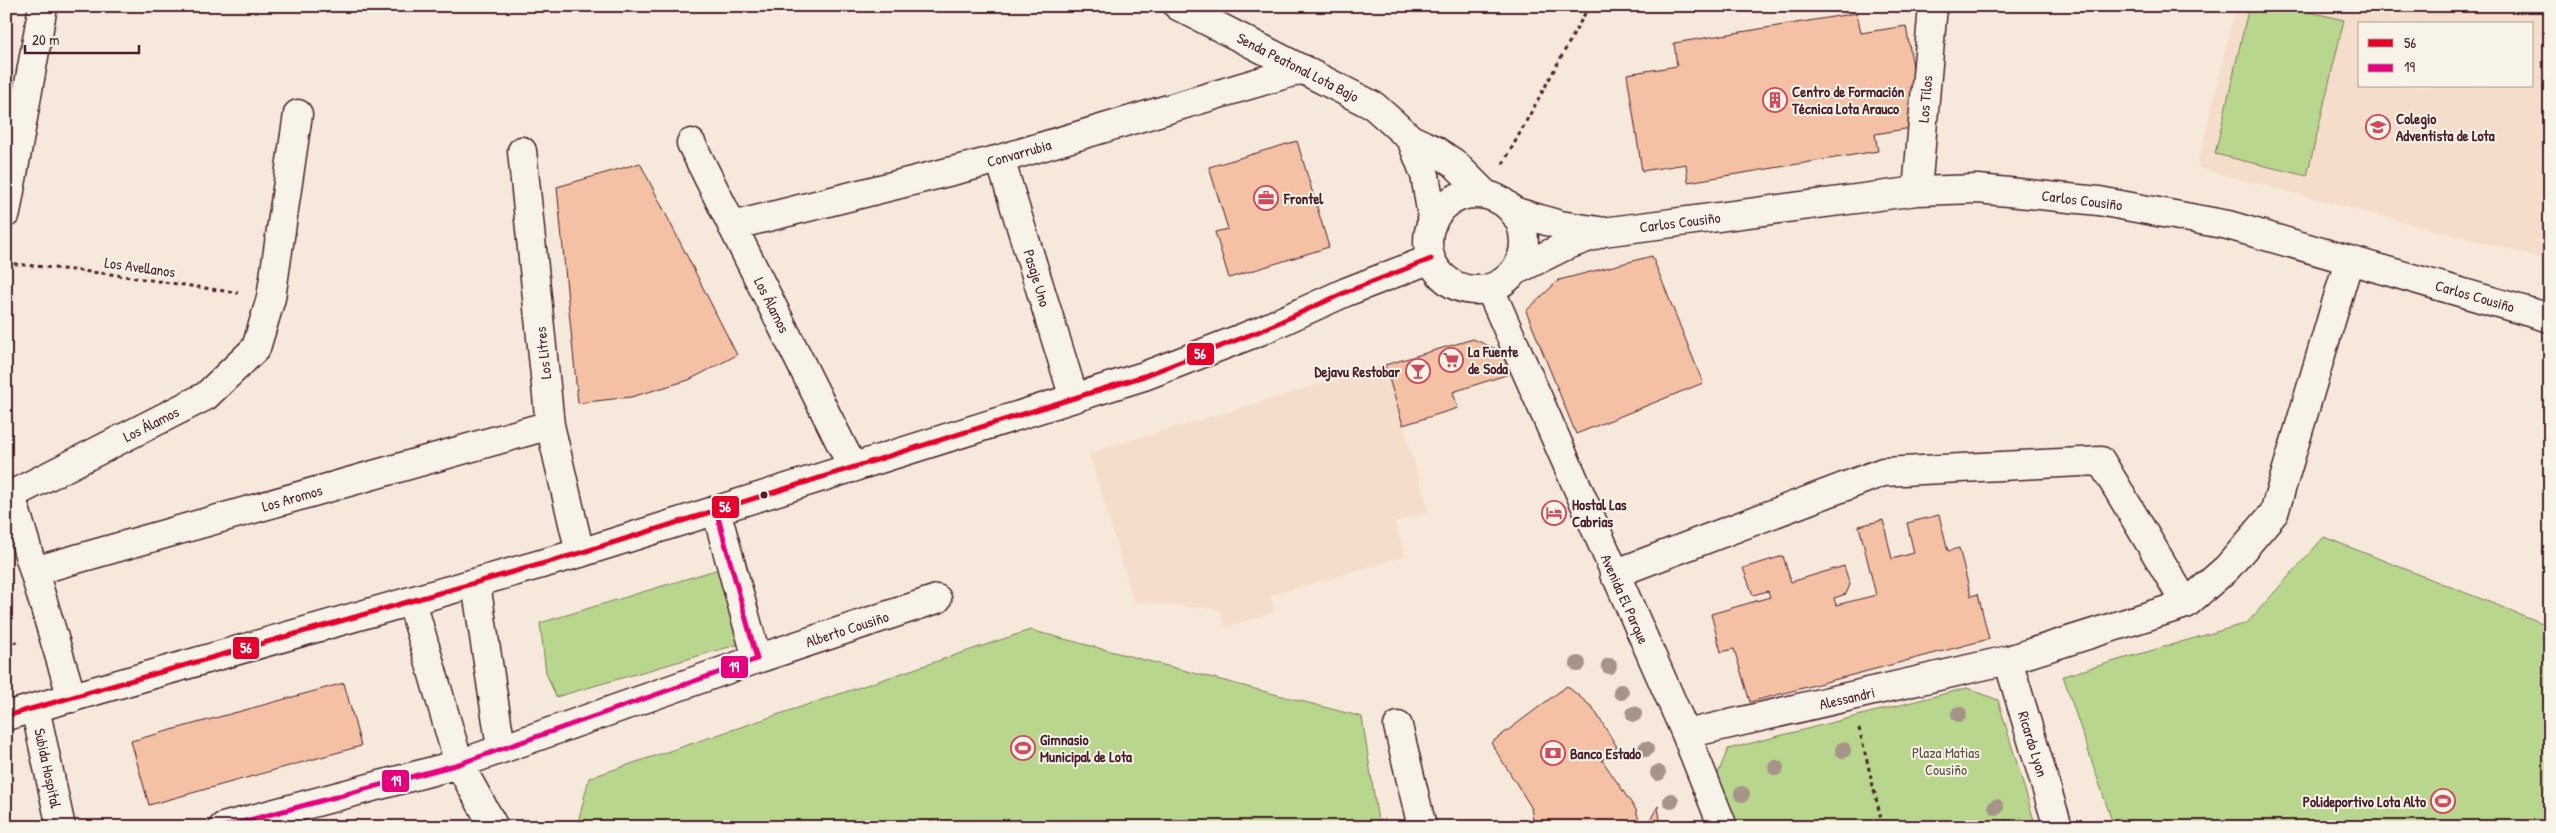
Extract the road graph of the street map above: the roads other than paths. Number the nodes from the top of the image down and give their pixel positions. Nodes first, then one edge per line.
1 (43, 6) edge
2 (1178, 6) edge
3 (1933, 6) edge
4 (1304, 69) junction
5 (298, 114) dead end
6 (1411, 139) junction
7 (691, 143) dead end
8 (522, 151) dead end
9 (1000, 159) junction
10 (1917, 191) junction
11 (1486, 195) junction
12 (1513, 211) junction
13 (6, 213) edge
14 (1433, 222) junction
15 (732, 226) junction
16 (1603, 232) junction
17 (1431, 259) junction
18 (2349, 260) junction
19 (1515, 271) junction
20 (1490, 289) junction
21 (2550, 318) edge
22 (1074, 398) junction
23 (550, 424) junction
24 (853, 468) junction
25 (716, 510) junction
26 (580, 553) junction
27 (34, 571) junction
28 (1614, 574) junction
29 (476, 584) junction
30 (937, 599) dead end
31 (412, 602) junction
32 (2186, 604) junction
33 (757, 659) junction
34 (2008, 660) junction
35 (72, 698) junction
36 (35, 708) junction
37 (6, 716) edge
38 (1398, 726) dead end
39 (1686, 734) junction
40 (501, 748) junction
41 (459, 764) junction
42 (61, 827) edge
43 (222, 827) edge
44 (494, 827) edge
45 (1422, 827) edge
46 (1723, 827) edge
47 (2058, 827) edge

1 - 13 street
2 - 4 street, Senda Peatonal Lota Bajo
3 - 10 street, Los Tilos
4 - 6 street, Senda Peatonal Lota Bajo
4 - 9 street, Convarrubia
5 - 27 street, Los Álamos
6 - 11 street, Senda Peatonal Lota Bajo
6 - 14 street, Senda Peatonal Lota Bajo
7 - 15 street, Los Álamos
8 - 23 street, Los Litres
9 - 15 street, Convarrubia
9 - 22 street, Pasaje Uno
10 - 16 street, Carlos Cousiño
10 - 18 street, Carlos Cousiño
11 - 12 street
11 - 14 street
12 - 16 street, Carlos Cousiño
12 - 19 street
14 - 17 street
15 - 24 street, Los Álamos
16 - 19 street, Carlos Cousiño
17 - 20 street
17 - 22 street
18 - 21 street, Carlos Cousiño
18 - 32 street
19 - 20 street
20 - 28 street, Avenida El Parque
22 - 24 street
23 - 26 street, Los Litres
23 - 27 street, Los Aromos
24 - 25 street
25 - 26 street
25 - 33 street
26 - 29 street
27 - 35 street, Los Álamos
28 - 32 street
28 - 39 street, Avenida El Parque
29 - 31 street
29 - 40 street
30 - 33 street, Alberto Cousiño
31 - 35 street
31 - 41 street
32 - 34 street, Alessandri
33 - 40 street, Alberto Cousiño
34 - 39 street, Alessandri
34 - 47 street, Ricardo Lyon
35 - 36 street
36 - 37 street
36 - 42 street, Subida Hospital
38 - 45 street
39 - 46 street, Avenida El Parque
40 - 41 street, Alberto Cousiño
41 - 43 street, Alberto Cousiño
41 - 44 street

